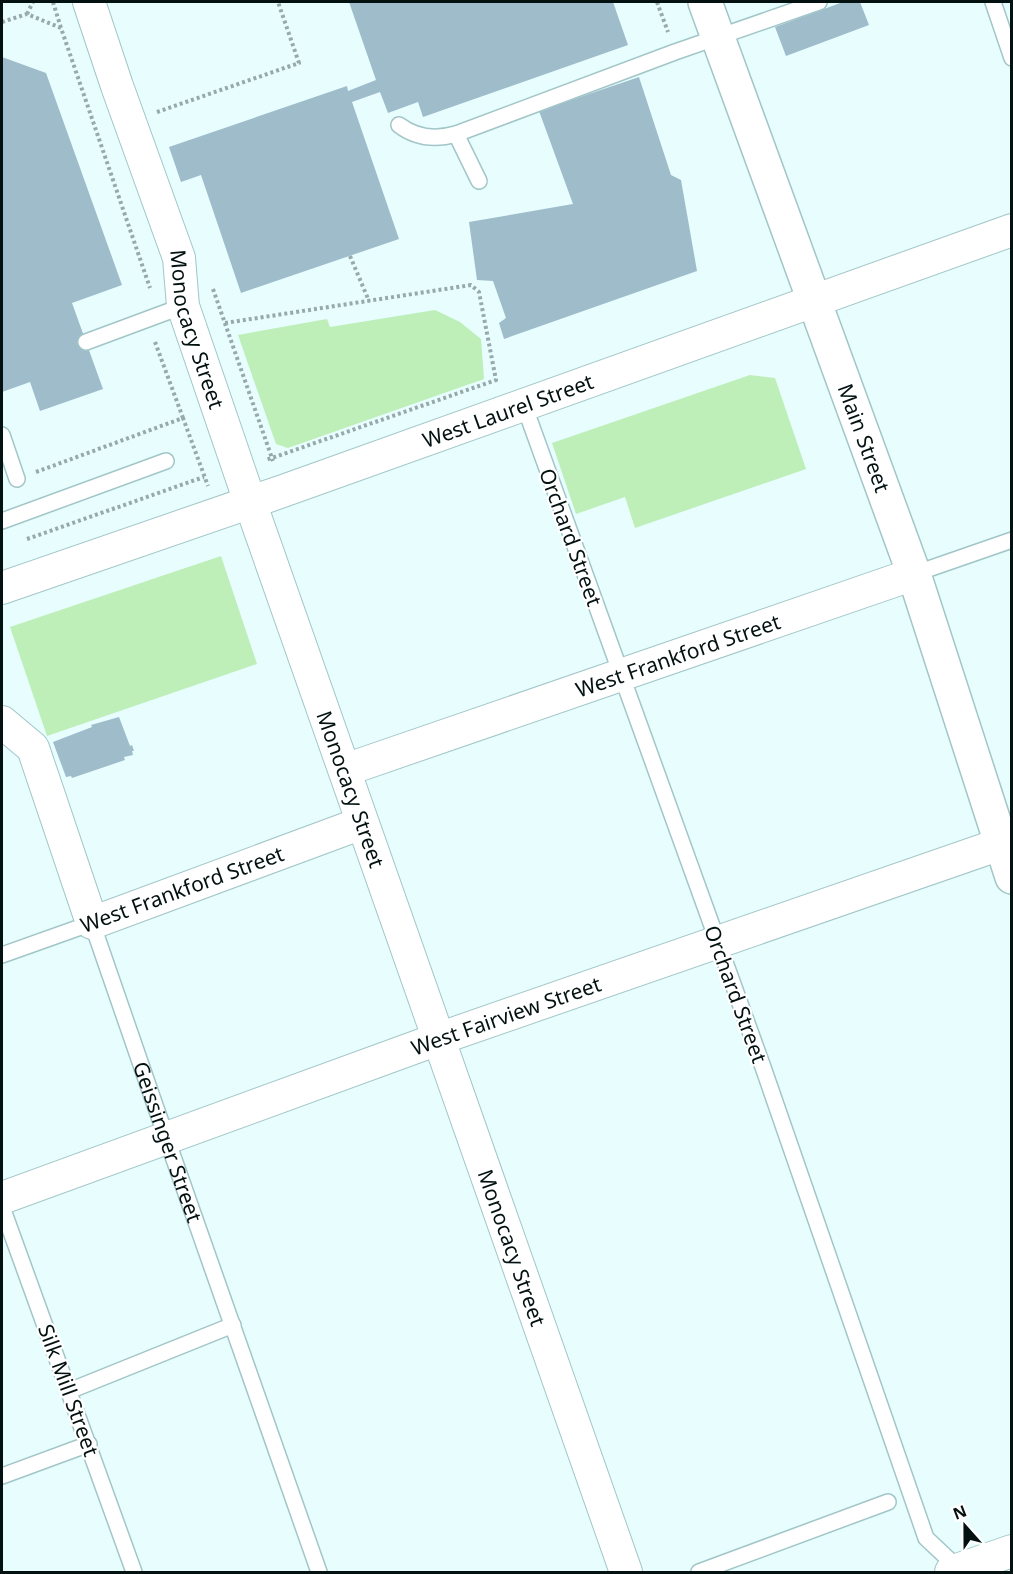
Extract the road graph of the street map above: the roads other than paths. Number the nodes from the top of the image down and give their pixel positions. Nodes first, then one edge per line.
1 (89, 2) edge
2 (705, 2) edge
3 (819, 2) edge
4 (993, 2) edge
5 (718, 38) junction
6 (1011, 58) edge
7 (399, 125) dead end
8 (456, 135) junction
9 (479, 181) dead end
10 (1011, 230) edge
11 (814, 302) junction
12 (183, 306) junction
13 (86, 342) dead end
14 (524, 405) junction
15 (2, 435) edge
16 (166, 461) dead end
17 (17, 479) dead end
18 (250, 502) junction
19 (2, 521) edge
20 (1011, 540) edge
21 (914, 574) junction
22 (2, 588) edge
23 (620, 675) junction
24 (2, 722) edge
25 (345, 770) junction
26 (362, 823) junction
27 (1006, 842) edge
28 (1011, 877) edge
29 (92, 923) junction
30 (716, 943) junction
31 (2, 955) edge
32 (438, 1040) junction
33 (165, 1138) junction
34 (2, 1198) edge
35 (2, 1207) edge
36 (233, 1325) junction
37 (69, 1391) junction
38 (89, 1444) junction
39 (2, 1476) edge
40 (888, 1502) dead end
41 (1011, 1551) edge
42 (957, 1571) edge
43 (134, 1572) edge
44 (319, 1572) edge
45 (626, 1572) edge
46 (699, 1572) edge

1 - 12 street, Monocacy Street
2 - 5 street, Main Street
3 - 5 lane
4 - 6 lane
5 - 8 lane
5 - 11 street, Main Street
7 - 8 lane
8 - 9 lane
10 - 11 street, West Laurel Street
11 - 14 street, West Laurel Street
11 - 21 street, Main Street
12 - 13 lane
12 - 18 street, Monocacy Street
14 - 18 street, West Laurel Street
14 - 23 lane, Orchard Street
15 - 17 lane
16 - 19 lane
18 - 22 street, West Laurel Street
18 - 25 street, Monocacy Street
20 - 21 lane, West Frankford Street
21 - 23 street, West Frankford Street
21 - 27 street, Main Street
23 - 25 street, West Frankford Street
23 - 30 lane, Orchard Street
24 - 29 street, Geissinger Street
25 - 26 street, Monocacy Street
26 - 29 street, West Frankford Street
26 - 32 street, Monocacy Street
27 - 28 street, Main Street
27 - 30 street, West Fairview Street
29 - 31 lane, West Frankford Street
29 - 33 lane, Geissinger Street
30 - 32 street, West Fairview Street
30 - 42 lane, Orchard Street
32 - 33 street, West Fairview Street
32 - 45 street, Monocacy Street
33 - 34 street, West Fairview Street
33 - 36 lane, Geissinger Street
35 - 37 lane, Silk Mill Street
36 - 37 lane
36 - 44 lane, Geissinger Street
37 - 38 lane, Silk Mill Street
38 - 39 lane
38 - 43 lane, Silk Mill Street
40 - 46 lane
41 - 42 street

